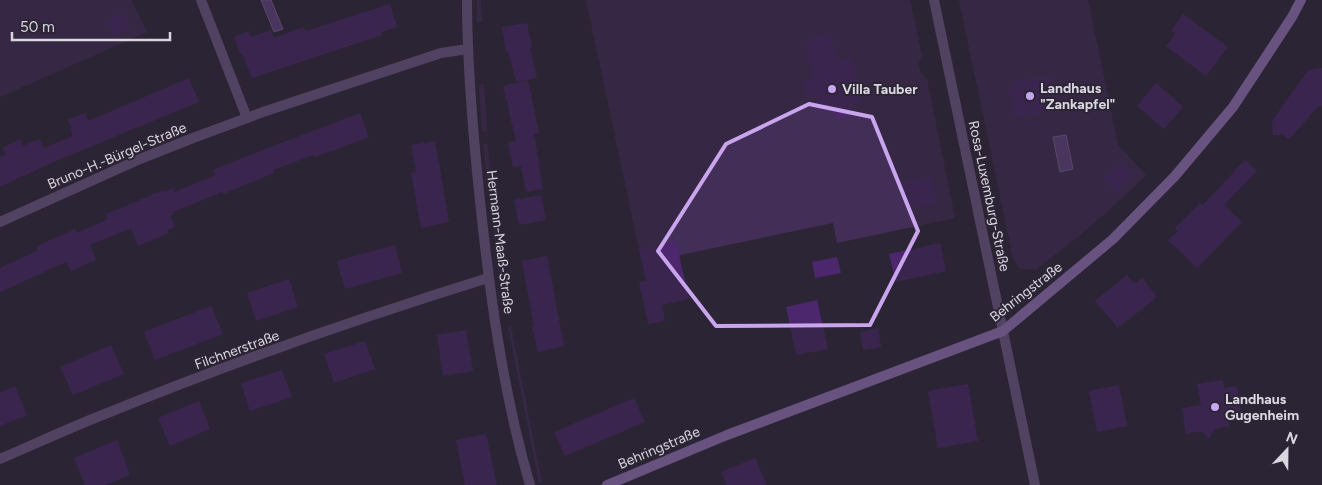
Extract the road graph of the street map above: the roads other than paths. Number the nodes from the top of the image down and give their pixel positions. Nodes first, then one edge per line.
1 (201, 0) edge
2 (467, 0) edge
3 (934, 0) edge
4 (1301, 0) edge
5 (468, 49) junction
6 (247, 118) junction
7 (0, 222) edge
8 (488, 278) junction
9 (1003, 331) junction
10 (0, 459) edge
11 (530, 485) edge
12 (607, 485) edge
13 (1035, 485) edge

1 - 6 street
2 - 5 street, Hermann-Maaß-Straße
3 - 9 street, Rosa-Luxemburg-Straße
4 - 9 street, Behringstraße
5 - 6 street, Bruno-H.-Bürgel-Straße
5 - 8 street, Hermann-Maaß-Straße
6 - 7 street, Bruno-H.-Bürgel-Straße
8 - 10 street, Filchnerstraße
8 - 11 street, Hermann-Maaß-Straße
9 - 12 street, Behringstraße
9 - 13 street, Rosa-Luxemburg-Straße

